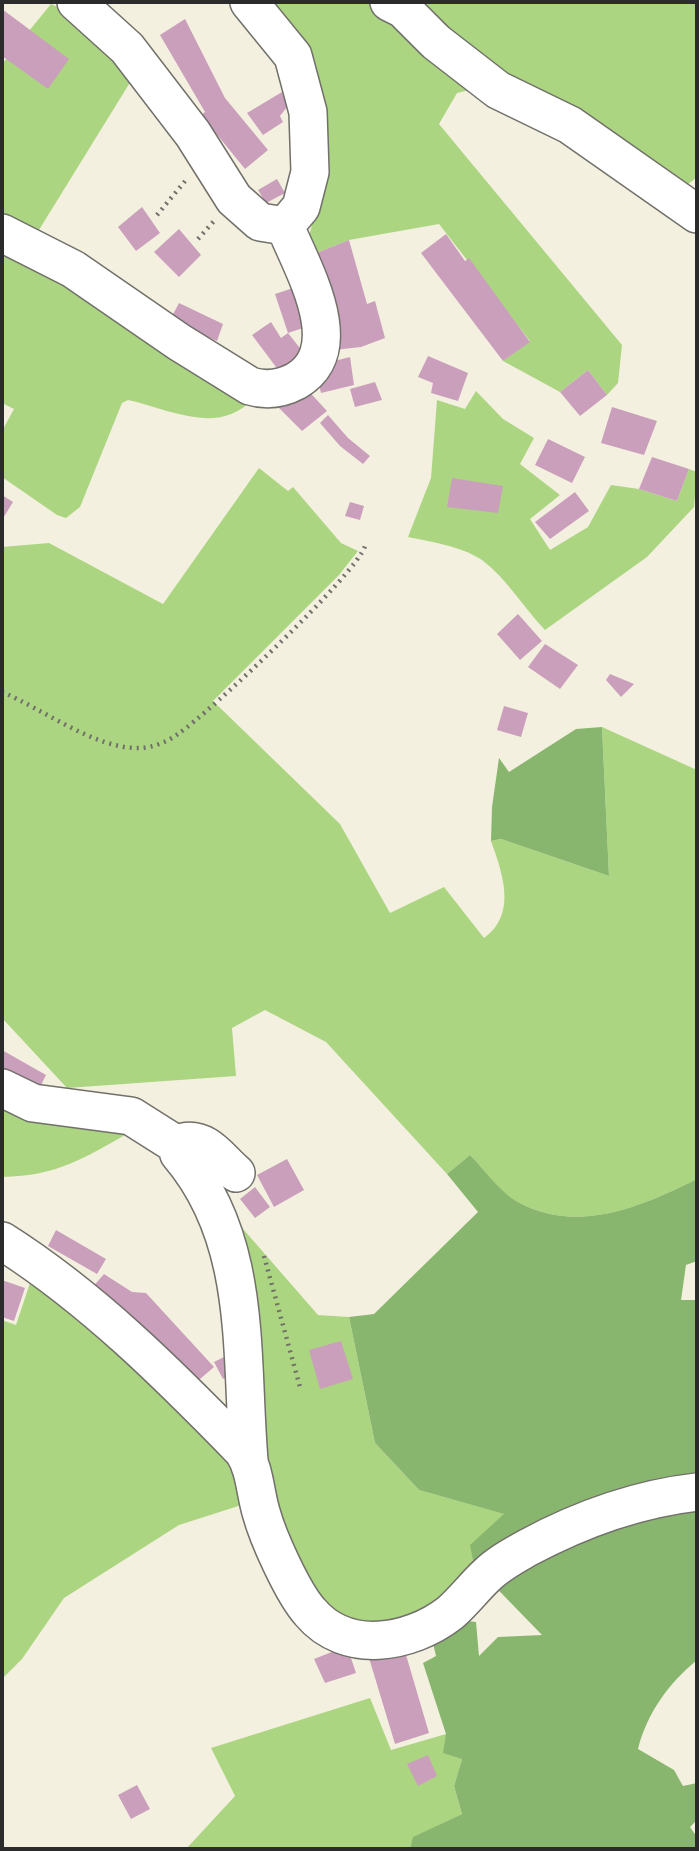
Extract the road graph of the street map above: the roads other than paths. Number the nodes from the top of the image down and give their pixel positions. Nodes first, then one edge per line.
1 (76, 2) edge
2 (249, 2) edge
3 (389, 2) edge
4 (697, 214) edge
5 (285, 226) junction
6 (2, 233) edge
7 (2, 1088) edge
8 (180, 1147) junction
9 (236, 1173) dead end
10 (2, 1241) edge
11 (249, 1460) junction
12 (697, 1492) edge

1 - 5 street
2 - 5 street
3 - 4 street
5 - 6 street
7 - 8 street
8 - 9 street
8 - 11 street
10 - 11 street
11 - 12 street

